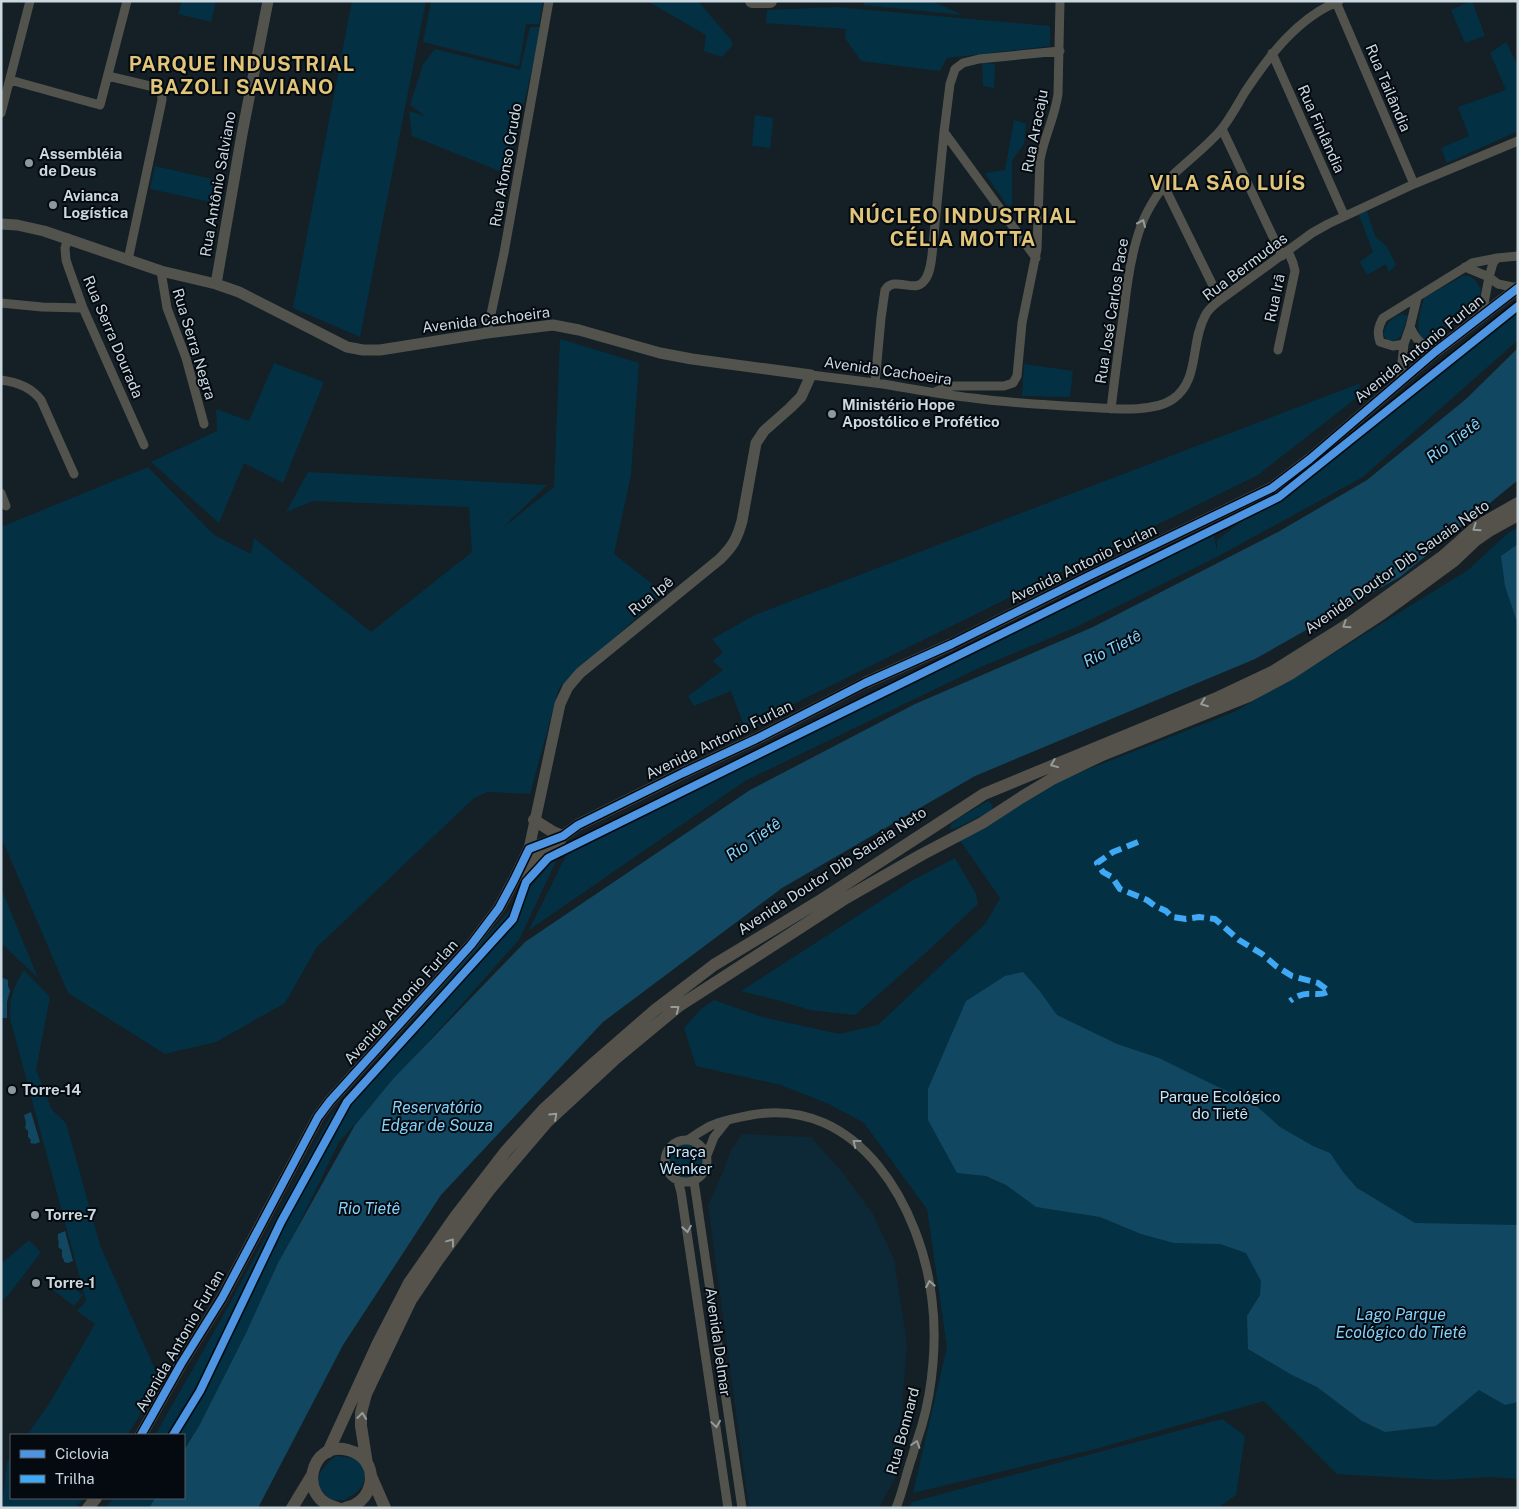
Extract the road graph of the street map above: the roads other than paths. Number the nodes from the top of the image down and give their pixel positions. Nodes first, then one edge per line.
1 (30, 1) edge
2 (127, 1) edge
3 (268, 1) edge
4 (549, 1) edge
5 (752, 1) edge
6 (770, 1) edge
7 (1060, 1) edge
8 (1337, 2) edge
9 (1060, 51) junction
10 (1272, 53) junction
11 (108, 76) junction
12 (10, 80) junction
13 (1, 113) edge
14 (1222, 129) junction
15 (944, 132) junction
16 (1518, 141) edge
17 (1414, 184) junction
18 (1164, 186) junction
19 (1344, 215) junction
20 (1, 224) edge
21 (68, 238) junction
22 (1285, 254) junction
23 (1518, 256) edge
24 (1036, 258) junction
25 (1497, 258) junction
26 (128, 260) junction
27 (1465, 266) junction
28 (161, 271) junction
29 (1489, 277) junction
30 (216, 284) junction
31 (1518, 288) edge
32 (1417, 298) junction
33 (1220, 300) junction
34 (1, 303) edge
35 (83, 308) junction
36 (1482, 314) junction
37 (1410, 328) junction
38 (487, 333) junction
39 (1404, 344) junction
40 (1278, 350) dead end
41 (1434, 352) junction
42 (811, 375) junction
43 (1, 380) edge
44 (1400, 381) junction
45 (875, 383) junction
46 (935, 392) junction
47 (1111, 409) junction
48 (204, 424) dead end
49 (144, 445) dead end
50 (74, 474) dead end
51 (1, 493) edge
52 (1518, 502) edge
53 (6, 506) dead end
54 (1518, 515) edge
55 (984, 794) junction
56 (996, 814) junction
57 (534, 820) junction
58 (942, 820) junction
59 (578, 825) junction
60 (563, 836) junction
61 (949, 840) junction
62 (529, 849) junction
63 (514, 880) junction
64 (728, 1120) junction
65 (688, 1140) junction
66 (707, 1155) junction
67 (678, 1181) junction
68 (694, 1181) junction
69 (142, 1434) edge
70 (328, 1452) junction
71 (369, 1469) junction
72 (312, 1475) junction
73 (292, 1508) edge
74 (338, 1508) edge
75 (345, 1508) edge
76 (385, 1508) edge
77 (728, 1508) edge
78 (742, 1508) edge
79 (896, 1508) edge

1 - 12 street
2 - 11 street
3 - 30 street, Rua Antônio Salviano
4 - 38 street, Rua Afonso Crudo
5 - 6 main road
7 - 9 street, Rua Aracaju
8 - 10 street, Rua José Carlos Pace
8 - 17 street, Rua Tailândia
9 - 15 street
9 - 24 street, Rua Aracaju
10 - 14 street, Rua José Carlos Pace
10 - 19 street, Rua Finlândia
11 - 12 street
11 - 26 street
12 - 13 street
14 - 18 street, Rua José Carlos Pace
14 - 22 street, Rua Irã
15 - 24 street
15 - 45 street
16 - 17 street, Rua Bermudas
17 - 19 street, Rua Bermudas
18 - 33 street
47 -> 18 street, Rua José Carlos Pace
19 - 22 street, Rua Bermudas
20 - 21 street, Avenida Cachoeira
21 - 26 street, Avenida Cachoeira
21 - 35 street, Rua Serra Dourada
22 - 33 street, Rua Bermudas
22 - 40 street, Rua Irã
23 - 25 street
24 - 46 street, Rua Aracaju
25 - 27 street
25 - 29 street
26 - 28 street, Avenida Cachoeira
27 - 29 street
27 - 32 street
28 - 30 street, Avenida Cachoeira
28 - 48 street, Rua Serra Negra
29 - 31 street
29 - 36 street
30 - 38 street, Avenida Cachoeira
31 - 36 main road, Avenida Antonio Furlan
32 - 37 street
32 - 39 street
33 - 47 street, Rua Bermudas
34 - 35 street
35 - 49 street, Rua Serra Dourada
36 - 41 main road, Avenida Antonio Furlan
37 - 39 street
37 - 41 street
38 - 42 street, Avenida Cachoeira
39 - 44 street
41 - 44 main road, Avenida Antonio Furlan
42 - 45 street, Avenida Cachoeira
42 - 57 street, Rua Ipê
43 - 50 street
44 - 59 main road, Avenida Antonio Furlan
45 - 46 street, Avenida Cachoeira
46 - 47 street, Avenida Cachoeira
51 - 53 street
52 -> 55 main road, Avenida Doutor Dib Sauaia Neto
54 - 56 main road, Avenida Doutor Dib Sauaia Neto
55 - 56 main road
55 - 58 main road, Avenida Doutor Dib Sauaia Neto
56 - 61 main road, Avenida Doutor Dib Sauaia Neto
57 - 60 main road
57 - 62 street, Rua Ipê
58 - 61 main road
58 - 70 main road, Avenida Doutor Dib Sauaia Neto
59 - 60 main road, Avenida Antonio Furlan
59 - 63 main road
60 - 62 main road, Avenida Antonio Furlan
71 -> 61 main road, Avenida Doutor Dib Sauaia Neto
62 - 63 main road, Avenida Antonio Furlan
63 - 69 main road, Avenida Antonio Furlan
64 - 65 street, Rua Bonnard
64 - 66 street
79 -> 64 street, Rua Bonnard
65 - 66 street
65 - 67 street
66 - 68 street
67 - 68 street
67 -> 77 street, Avenida Delmar
68 - 78 street, Avenida Delmar
70 - 71 main road
70 - 72 main road, Avenida Doutor Dib Sauaia Neto
71 - 75 main road
71 - 76 main road
72 - 73 main road, Avenida Doutor Dib Sauaia Neto
72 - 74 main road

